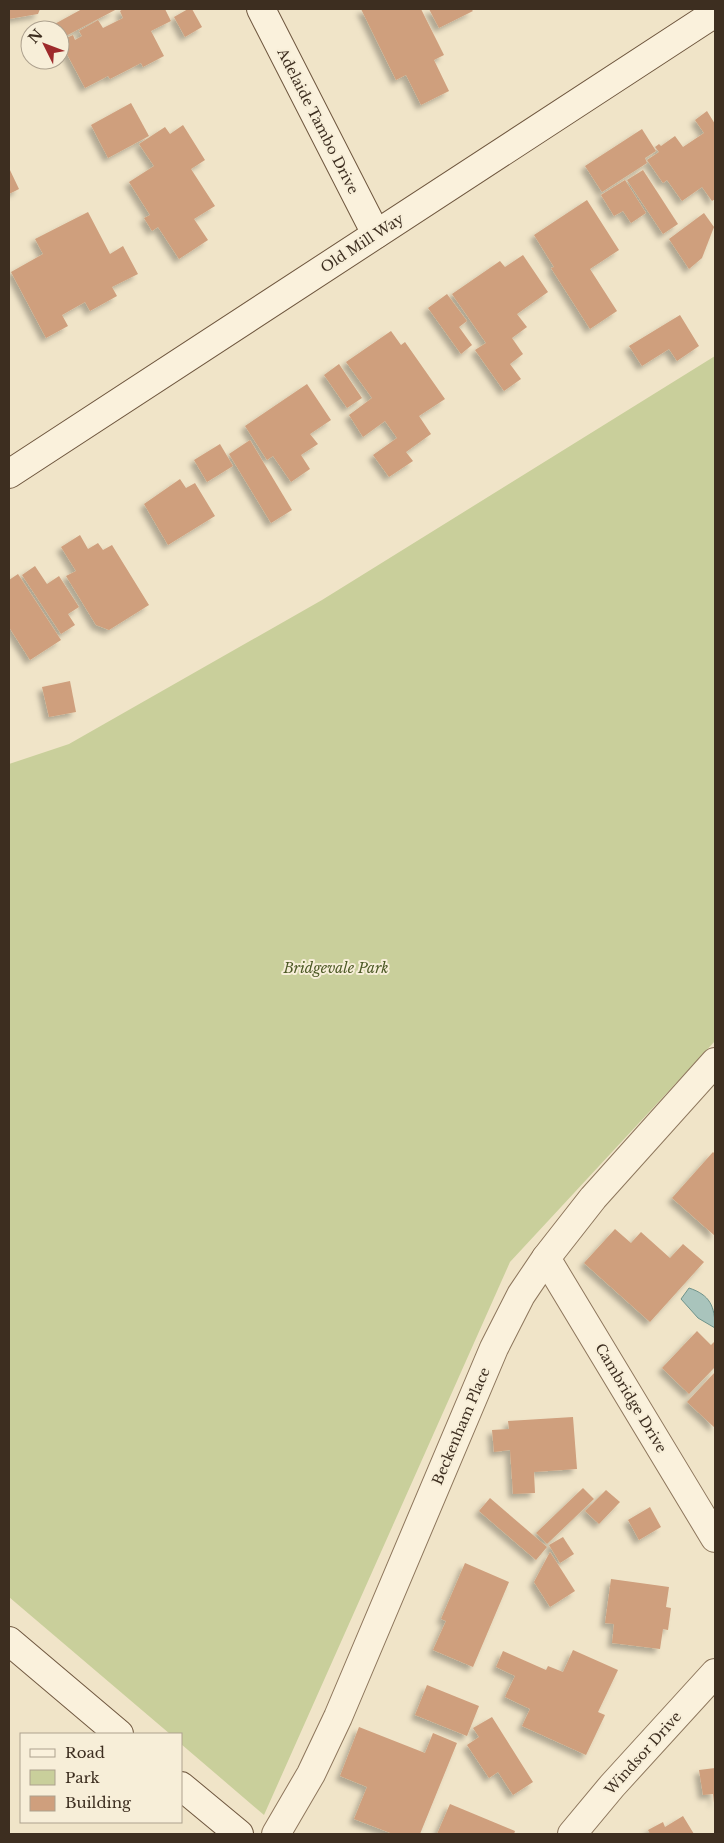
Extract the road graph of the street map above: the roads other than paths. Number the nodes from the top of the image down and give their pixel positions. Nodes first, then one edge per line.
1 (261, 9) edge
2 (715, 14) edge
3 (376, 234) junction
4 (9, 474) edge
5 (715, 1062) edge
6 (546, 1258) junction
7 (715, 1538) edge
8 (9, 1641) edge
9 (715, 1673) edge
10 (119, 1733) edge
11 (182, 1787) edge
12 (239, 1834) edge
13 (276, 1834) edge
14 (572, 1834) edge

1 - 3 street, Adelaide Tambo Drive
2 - 3 street, Old Mill Way
3 - 4 street, Old Mill Way
5 - 6 street, Beckenham Place
6 - 7 street, Cambridge Drive
6 - 13 street, Beckenham Place
8 - 10 street
9 - 14 street, Windsor Drive
11 - 12 street

